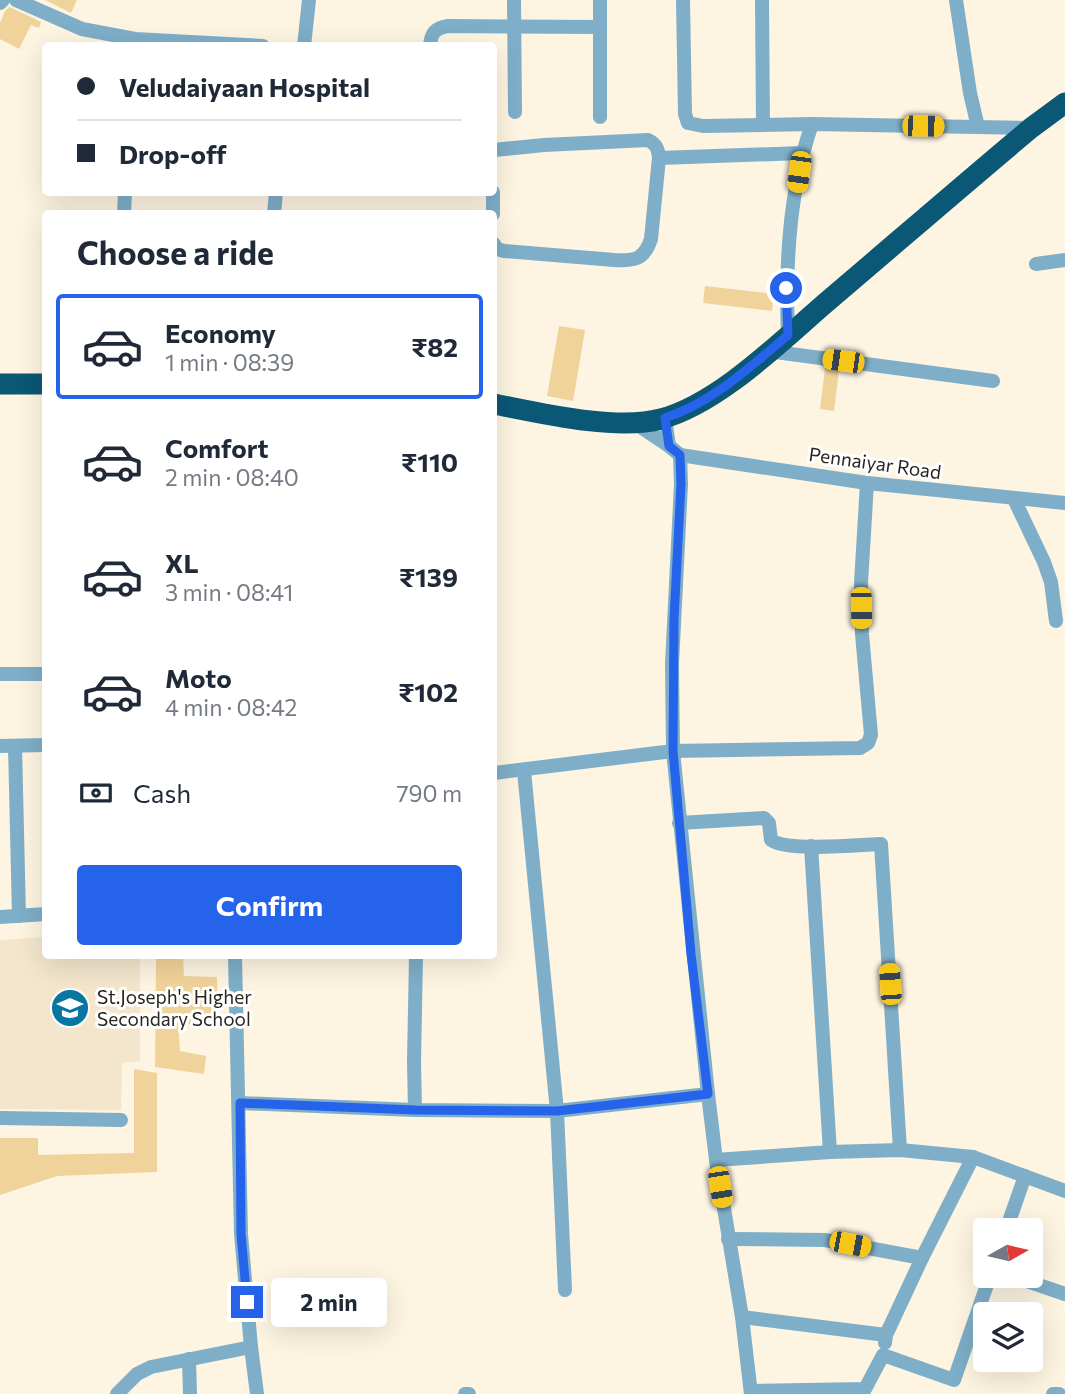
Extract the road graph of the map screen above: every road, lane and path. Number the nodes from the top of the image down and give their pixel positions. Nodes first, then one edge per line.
1 (16, 0) edge
2 (309, 0) edge
3 (514, 0) edge
4 (600, 0) edge
5 (683, 0) edge
6 (762, 0) edge
7 (956, 0) edge
8 (515, 26) junction
9 (600, 27) junction
10 (135, 42) edge
11 (304, 42) edge
12 (431, 42) edge
13 (1064, 107) edge
14 (515, 112) dead end
15 (600, 117) dead end
16 (763, 124) junction
17 (812, 124) junction
18 (978, 127) junction
19 (1031, 128) junction
20 (497, 150) edge
21 (802, 153) junction
22 (659, 158) junction
23 (497, 249) edge
24 (1065, 260) edge
25 (1036, 264) dead end
26 (788, 335) junction
27 (768, 351) junction
28 (993, 381) dead end
29 (0, 384) edge
30 (42, 384) edge
31 (497, 405) edge
32 (665, 418) junction
33 (635, 424) junction
34 (675, 451) junction
35 (867, 483) junction
36 (1014, 499) junction
37 (1065, 503) edge
38 (1056, 621) dead end
39 (0, 674) edge
40 (42, 674) edge
41 (42, 745) edge
42 (7, 746) edge
43 (673, 751) junction
44 (524, 771) junction
45 (497, 773) edge
46 (678, 823) junction
47 (811, 846) junction
48 (42, 914) edge
49 (19, 916) junction
50 (0, 917) edge
51 (235, 959) edge
52 (416, 959) edge
53 (708, 1094) junction
54 (240, 1103) junction
55 (415, 1110) junction
56 (557, 1111) junction
57 (0, 1118) edge
58 (121, 1120) dead end
59 (900, 1150) junction
60 (830, 1152) junction
61 (973, 1157) junction
62 (716, 1160) junction
63 (1025, 1176) junction
64 (1065, 1191) edge
65 (1010, 1218) edge
66 (728, 1240) junction
67 (922, 1258) junction
68 (1043, 1287) edge
69 (986, 1288) edge
70 (565, 1290) dead end
71 (1065, 1294) edge
72 (742, 1317) junction
73 (886, 1335) junction
74 (251, 1347) junction
75 (883, 1355) junction
76 (190, 1359) junction
77 (751, 1393) edge
78 (117, 1394) edge
79 (190, 1394) edge
80 (257, 1394) edge
81 (1053, 1394) edge
82 (1059, 1394) edge

1 - 10 street
2 - 11 street
3 - 8 street
4 - 9 street
5 - 16 street
6 - 16 street
7 - 18 street
8 - 9 street
8 - 12 street
8 - 14 street
9 - 15 street
13 - 19 highway
16 - 17 street
17 - 18 street
17 - 21 street
18 - 19 street
19 - 26 highway
20 - 22 street
21 - 22 street
21 - 26 street
22 - 23 street
24 - 25 street
26 - 27 highway
27 - 28 street
27 - 32 highway
29 - 30 highway
31 - 33 highway
32 - 33 highway
32 - 34 street
33 - 34 street
34 - 35 street, Pennaiyar Road
34 - 43 street
35 - 36 street, Pennaiyar Road
35 - 43 street
36 - 37 street, Pennaiyar Road
36 - 38 street
39 - 40 street
41 - 42 street
42 - 49 street
43 - 44 street
43 - 46 street
44 - 45 street
44 - 56 street
46 - 47 street
46 - 53 street
47 - 59 street
47 - 60 street
48 - 49 street
49 - 50 street
51 - 54 street
52 - 55 street
53 - 56 street
53 - 62 street
54 - 55 street
54 - 74 street
55 - 56 street
56 - 70 street
57 - 58 street
59 - 60 street
59 - 61 street
60 - 62 street
61 - 63 street
61 - 67 street
62 - 66 street
63 - 64 street
63 - 65 street
66 - 67 street
66 - 72 street
67 - 73 street
68 - 71 street
69 - 75 street
72 - 73 street
72 - 77 street
73 - 75 street
74 - 76 street
74 - 80 street
75 - 77 street
76 - 78 street
76 - 79 street
81 - 82 street

